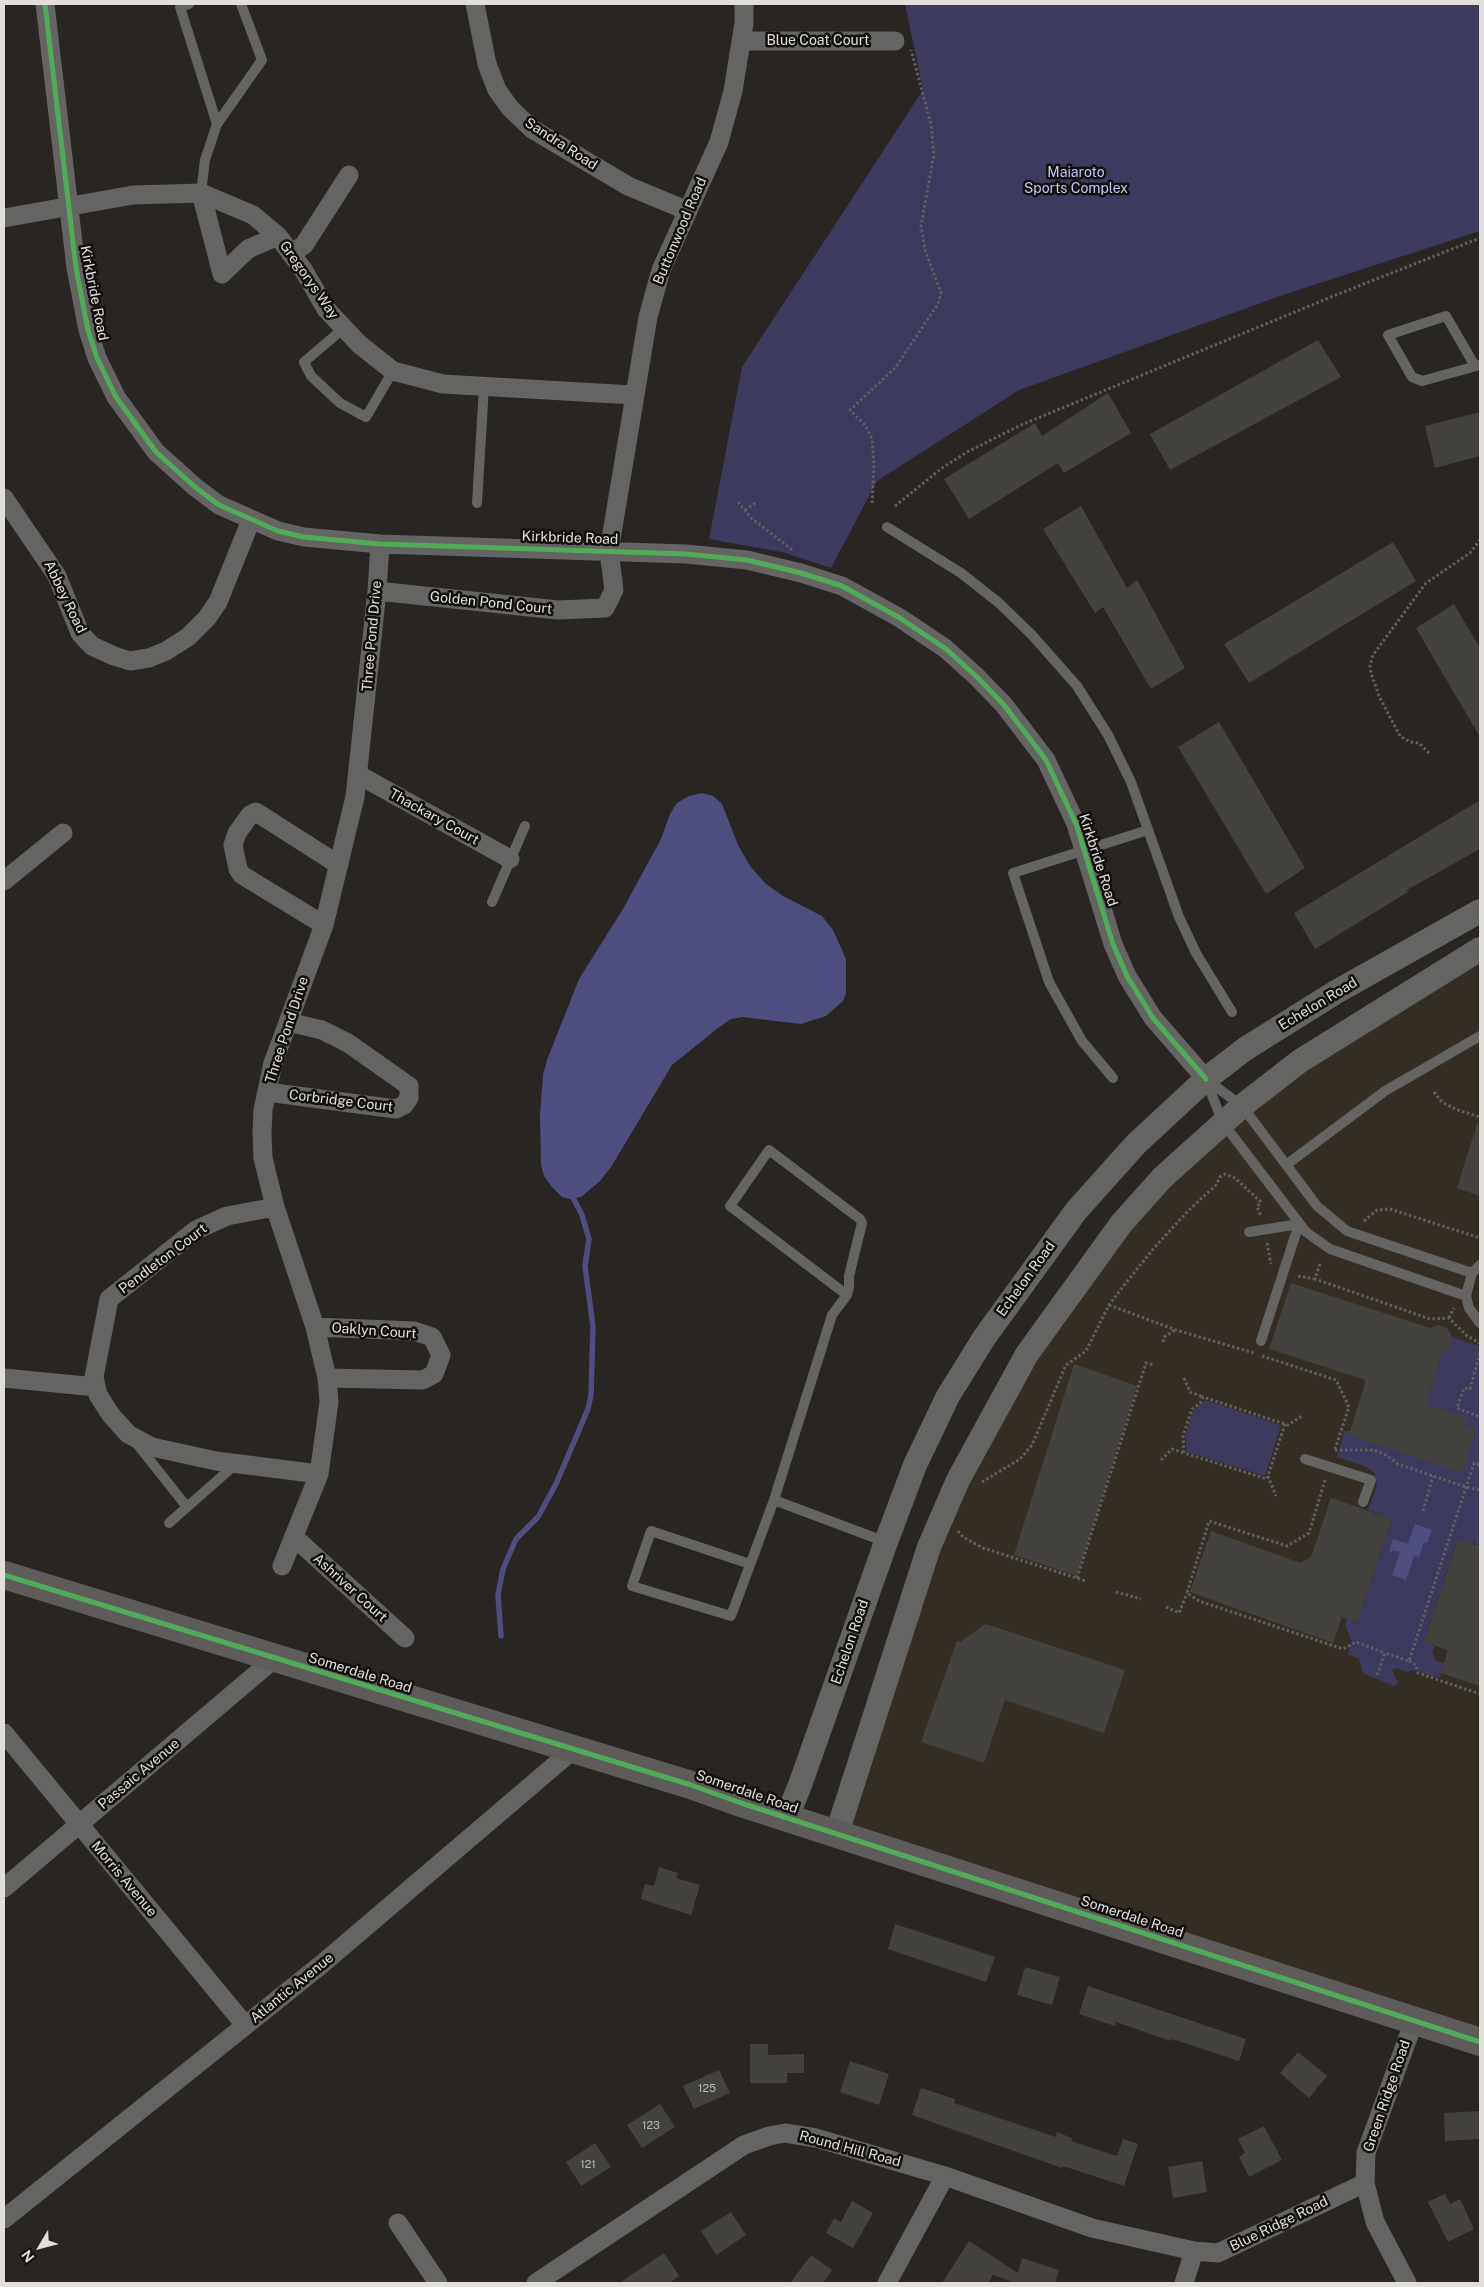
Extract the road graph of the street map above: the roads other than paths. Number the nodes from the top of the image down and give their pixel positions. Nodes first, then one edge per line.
1 (45, 4) edge
2 (189, 4) edge
3 (241, 4) edge
4 (475, 4) edge
5 (744, 4) edge
6 (741, 41) junction
7 (895, 41) road end
8 (217, 124) junction
9 (350, 175) dead end
10 (202, 193) junction
11 (68, 207) junction
12 (688, 211) junction
13 (4, 218) edge
14 (278, 236) junction
15 (291, 254) junction
16 (344, 328) junction
17 (1478, 366) edge
18 (393, 371) junction
19 (484, 386) junction
20 (634, 395) junction
21 (4, 498) edge
22 (477, 503) dead end
23 (251, 520) junction
24 (887, 527) dead end
25 (380, 544) junction
26 (609, 551) junction
27 (377, 591) junction
28 (605, 608) joint
29 (359, 774) junction
30 (525, 826) dead end
31 (1148, 830) junction
32 (63, 833) dead end
33 (1085, 852) junction
34 (510, 859) junction
35 (339, 865) junction
36 (4, 881) edge
37 (492, 902) dead end
38 (1480, 911) edge
39 (324, 925) junction
40 (1480, 948) edge
41 (1232, 1012) dead end
42 (288, 1022) junction
43 (1480, 1036) edge
44 (1113, 1078) dead end
45 (1206, 1079) junction
46 (267, 1092) junction
47 (1242, 1106) junction
48 (1223, 1123) junction
49 (1286, 1165) junction
50 (275, 1207) junction
51 (1299, 1224) junction
52 (1249, 1232) dead end
53 (1480, 1264) edge
54 (1472, 1273) junction
55 (846, 1295) junction
56 (1466, 1296) junction
57 (1480, 1323) edge
58 (315, 1327) junction
59 (1261, 1341) dead end
60 (4, 1378) edge
61 (326, 1378) junction
62 (96, 1387) junction
63 (128, 1434) junction
64 (1305, 1459) dead end
65 (237, 1463) junction
66 (319, 1474) junction
67 (774, 1500) junction
68 (1363, 1502) dead end
69 (187, 1507) junction
70 (169, 1523) dead end
71 (294, 1537) junction
72 (886, 1542) junction
73 (750, 1564) junction
74 (282, 1566) dead end
75 (4, 1575) edge
76 (405, 1638) dead end
77 (274, 1659) junction
78 (4, 1733) edge
79 (574, 1749) junction
80 (787, 1817) junction
81 (79, 1824) junction
82 (837, 1833) junction
83 (4, 1888) edge
84 (1414, 2021) junction
85 (246, 2026) junction
86 (1480, 2042) edge
87 (945, 2176) junction
88 (1365, 2183) junction
89 (4, 2219) edge
90 (398, 2223) dead end
91 (1194, 2251) junction
92 (438, 2283) edge
93 (536, 2283) edge
94 (887, 2283) edge
95 (1184, 2283) edge
96 (1407, 2283) edge

1 - 11 street, Kirkbride Road
2 - 8 lane
3 - 8 lane
4 - 12 street, Sandra Road
5 - 6 street, Buttonwood Road
6 - 7 street, Blue Coat Court
6 - 12 street, Buttonwood Road
8 - 10 lane
9 - 15 street
10 - 11 street, Gregorys Way
10 - 14 street, Gregorys Way
10 - 14 street
11 - 13 street, Gregorys Way
11 - 23 street, Kirkbride Road
12 - 20 street, Buttonwood Road
14 - 15 street, Gregorys Way
15 - 16 street, Gregorys Way
16 - 18 street, Gregorys Way
16 - 18 lane
17 - 17 lane
18 - 19 street, Gregorys Way
19 - 20 street, Gregorys Way
19 - 22 lane
20 - 26 street, Buttonwood Road
21 - 23 street, Abbey Road
23 - 25 street, Kirkbride Road
24 - 31 lane
25 - 26 street, Kirkbride Road
25 - 27 street, Three Pond Drive
26 - 28 street, Buttonwood Road
26 - 33 street, Kirkbride Road
27 - 28 street, Golden Pond Court
27 - 29 street, Three Pond Drive
29 - 34 street, Thackary Court
29 - 35 street, Three Pond Drive
30 - 34 lane
31 - 33 lane
31 - 41 lane
32 - 36 street
33 - 44 lane
33 - 45 street, Kirkbride Road
34 - 37 lane
35 - 39 street, Three Pond Drive
35 - 39 street
38 - 45 street, Echelon Road
39 - 42 street, Three Pond Drive
40 - 47 street
42 - 46 street, Three Pond Drive
42 - 46 street, Corbridge Court
43 - 49 lane
45 - 47 lane
45 - 48 lane
45 - 72 street, Echelon Road
46 - 50 street, Three Pond Drive
47 - 48 street
47 - 49 lane
48 - 51 lane
48 - 82 street
49 - 54 lane
50 - 58 street, Three Pond Drive
50 - 62 street, Pendleton Court
51 - 52 lane
51 - 56 lane
51 - 59 lane
53 - 54 lane
54 - 56 lane
55 - 55 lane
55 - 67 lane
56 - 57 lane
58 - 61 street, Three Pond Drive
58 - 61 street, Oaklyn Court
60 - 62 street
61 - 66 street, Three Pond Drive
62 - 63 street, Pendleton Court
63 - 65 street, Pendleton Court
63 - 69 lane, Pendleton Court
64 - 68 lane
65 - 66 street, Pendleton Court
65 - 69 lane
66 - 71 street, Three Pond Drive
67 - 72 lane
67 - 73 lane
69 - 70 lane
71 - 74 street, Three Pond Drive
71 - 76 street, Ashriver Court
72 - 80 street, Echelon Road
73 - 73 lane
75 - 77 main road, Somerdale Road
77 - 79 main road, Somerdale Road
77 - 81 street, Passaic Avenue
78 - 81 street, Morris Avenue
79 - 80 main road, Somerdale Road
79 - 85 street, Atlantic Avenue
80 - 82 main road, Somerdale Road
81 - 83 street, Passaic Avenue
81 - 85 street, Morris Avenue
82 - 84 main road, Somerdale Road
84 - 86 main road, Somerdale Road
84 - 88 street, Green Ridge Road
85 - 89 street, Atlantic Avenue
87 - 91 street, Round Hill Road
87 - 93 street, Round Hill Road
87 - 94 street
88 - 91 street, Blue Ridge Road
88 - 96 street, Green Ridge Road
90 - 92 street
91 - 95 street

